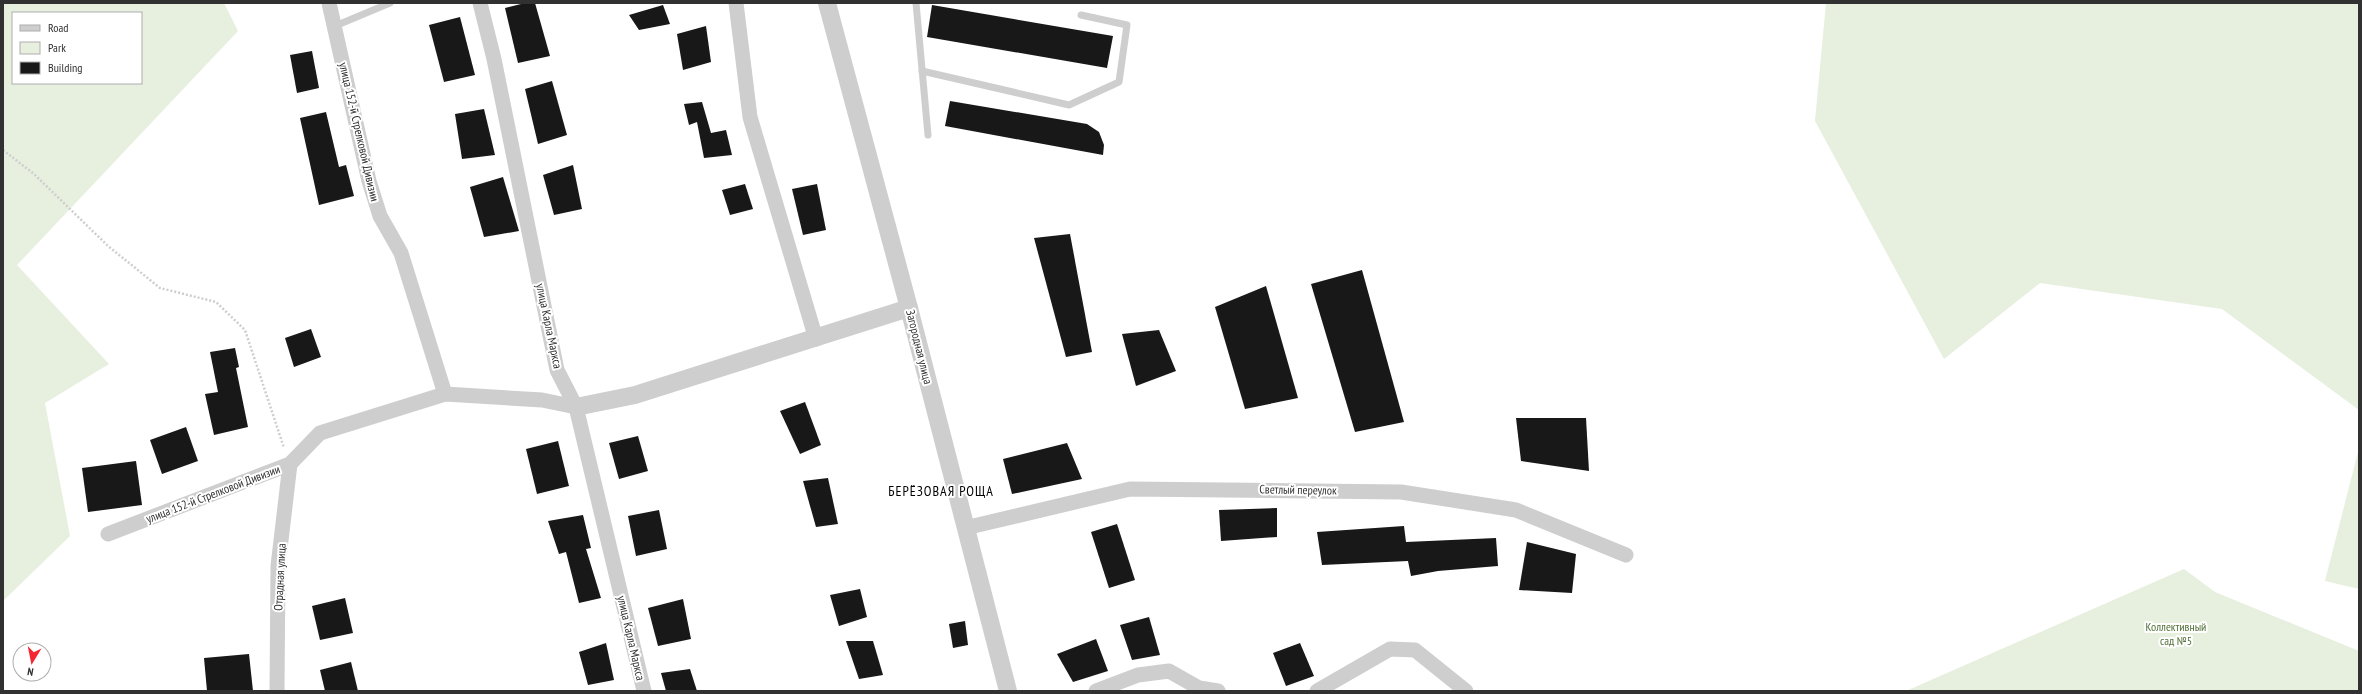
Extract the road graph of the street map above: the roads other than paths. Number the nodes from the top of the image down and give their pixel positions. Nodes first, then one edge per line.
1 (329, 3) edge
2 (390, 3) edge
3 (480, 3) edge
4 (736, 3) edge
5 (827, 3) edge
6 (916, 3) edge
7 (1081, 16) dead end
8 (335, 26) junction
9 (922, 71) junction
10 (928, 135) dead end
11 (909, 308) junction
12 (816, 339) junction
13 (445, 394) junction
14 (576, 407) junction
15 (290, 464) junction
16 (965, 528) junction
17 (108, 534) dead end
18 (1626, 555) dead end
19 (277, 691) edge
20 (644, 691) edge
21 (1008, 691) edge
22 (1096, 691) edge
23 (1218, 691) edge
24 (1317, 691) edge
25 (1466, 691) edge

1 - 8 street, улица 152-й Стрелковой Дивизии
2 - 8 lane
3 - 14 street, улица Карла Маркса
4 - 12 street
5 - 11 street, Загородная улица
6 - 9 lane
7 - 9 lane
8 - 13 street, улица 152-й Стрелковой Дивизии
9 - 10 lane
11 - 12 street
11 - 16 street, Загородная улица
12 - 14 street
13 - 14 street, улица 152-й Стрелковой Дивизии
13 - 15 street, улица 152-й Стрелковой Дивизии
14 - 20 street, улица Карла Маркса
15 - 17 street, улица 152-й Стрелковой Дивизии
15 - 19 street, Отрадная улица
16 - 18 street, Светлый переулок
16 - 21 street, Загородная улица
22 - 23 street
24 - 25 street

